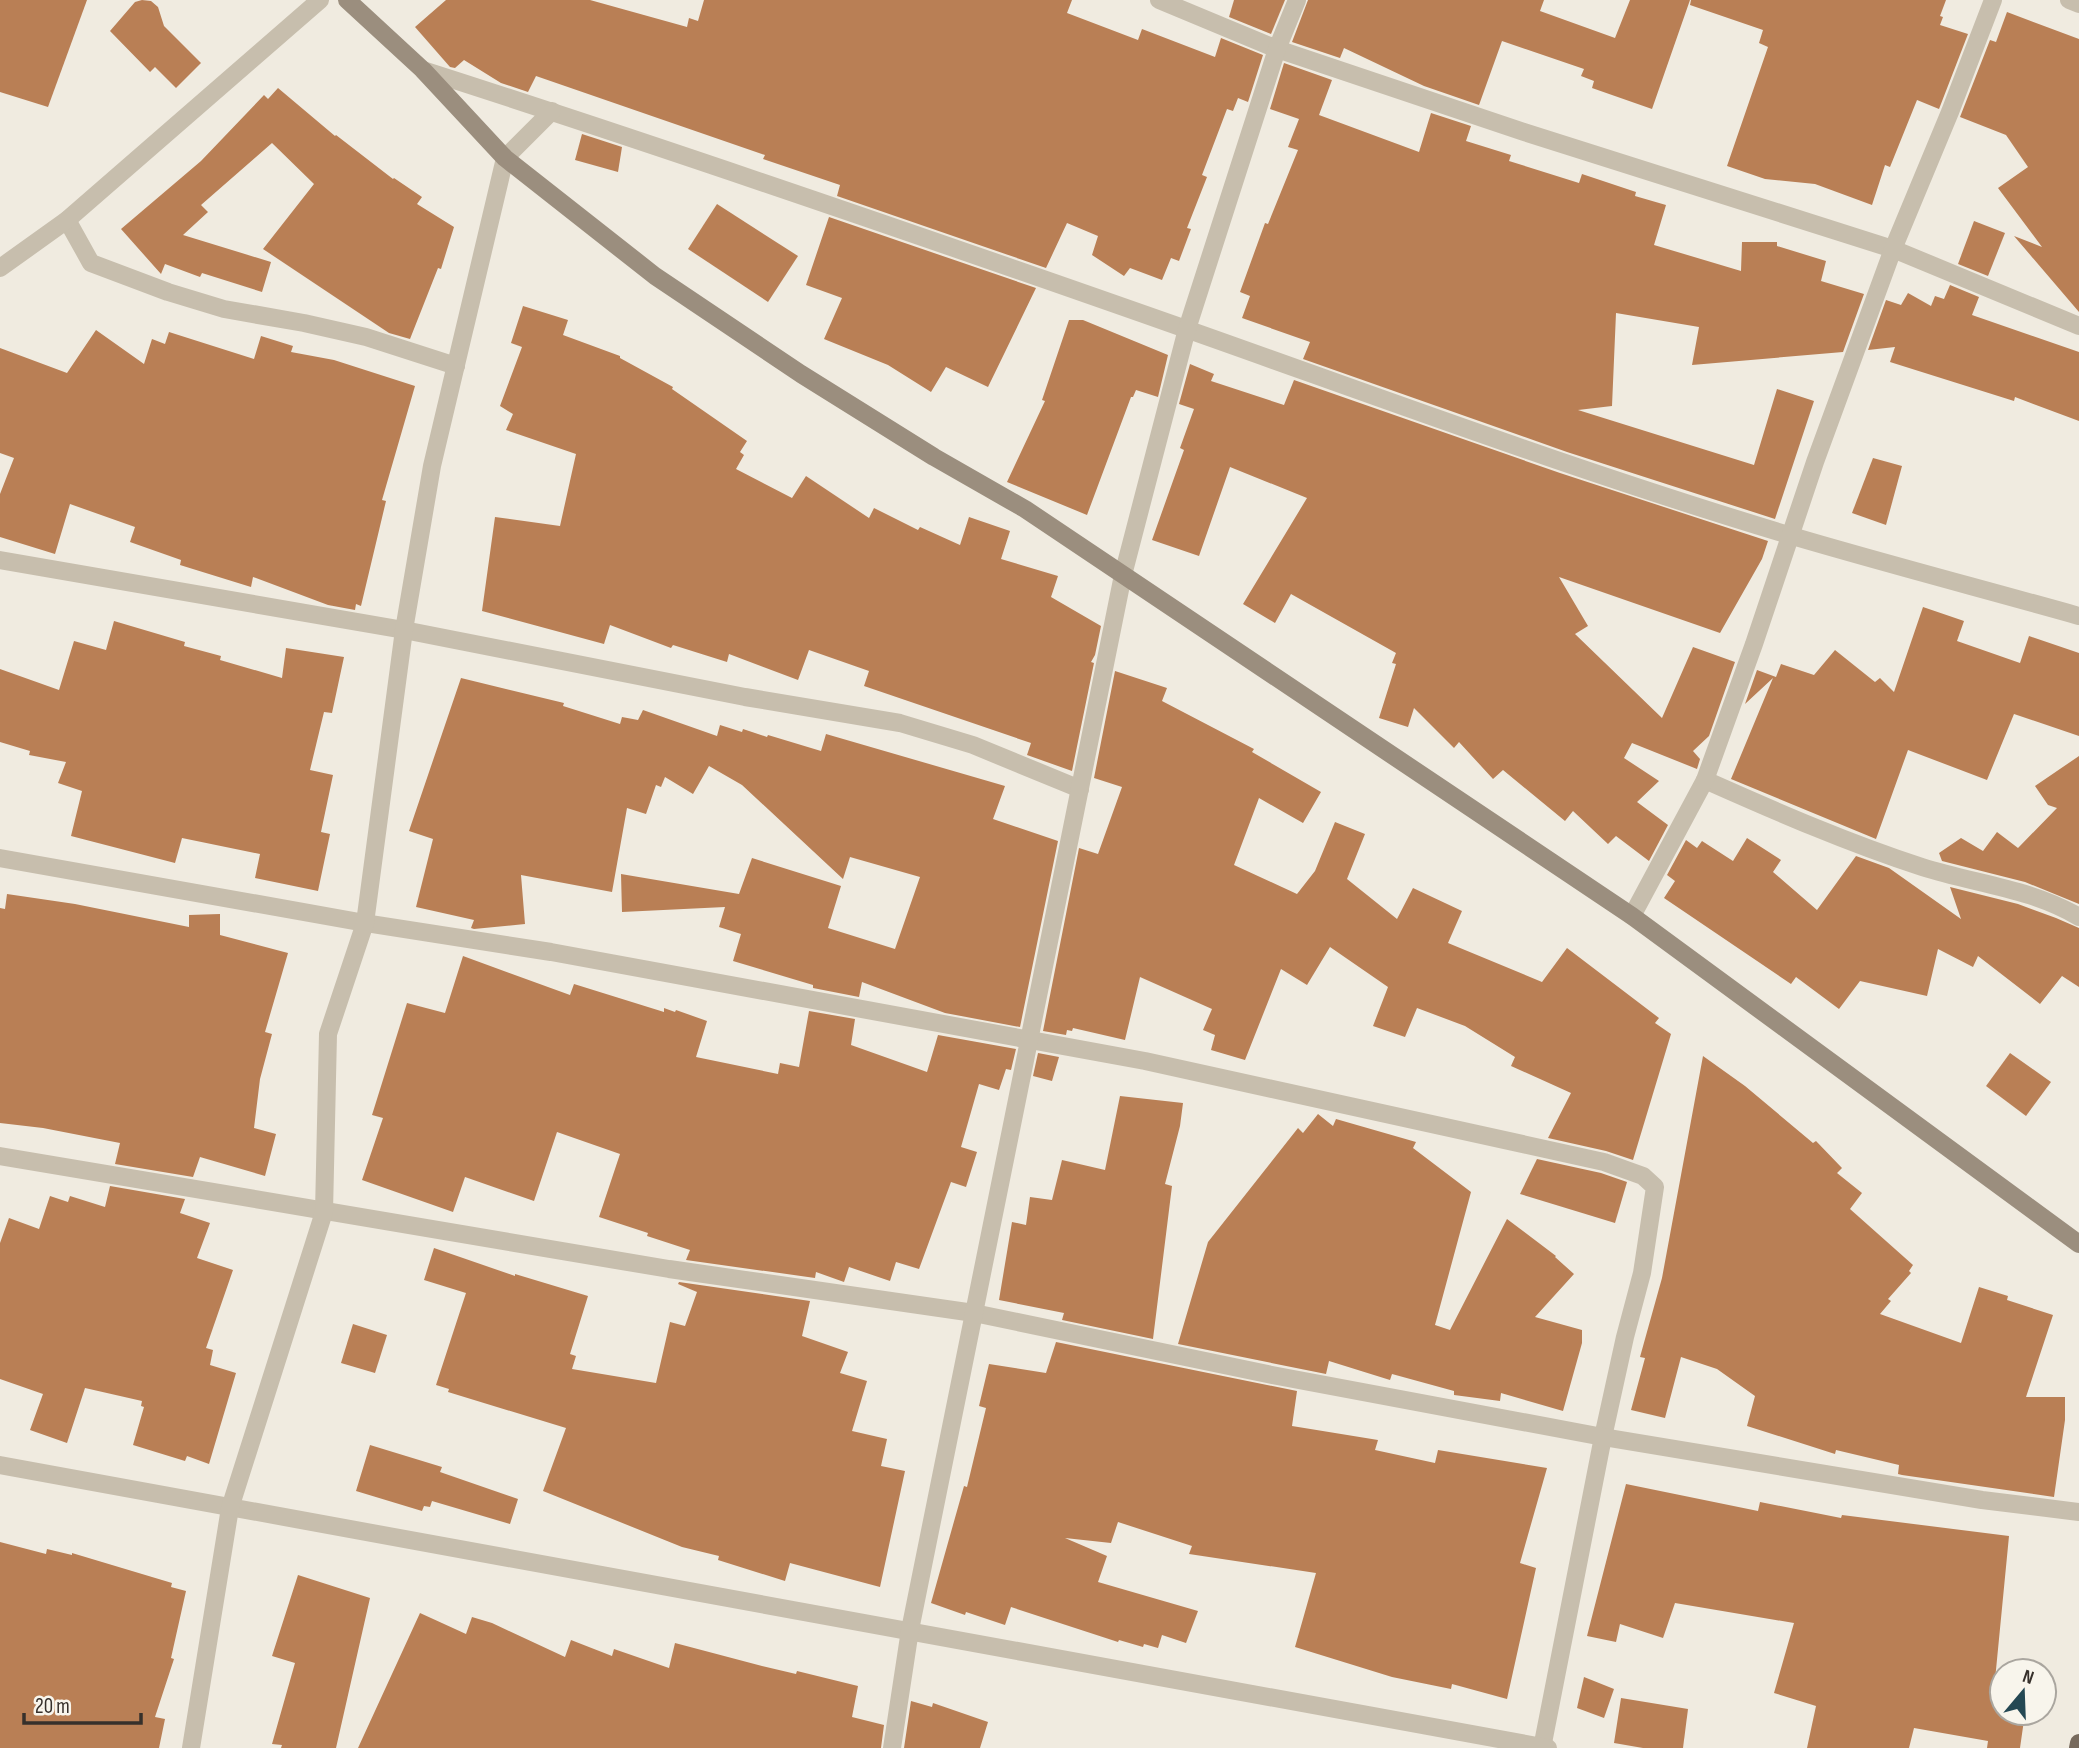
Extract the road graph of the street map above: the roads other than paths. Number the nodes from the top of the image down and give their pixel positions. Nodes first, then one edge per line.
1 (320, 0) edge
2 (347, 0) edge
3 (1159, 0) edge
4 (1297, 0) edge
5 (1993, 0) edge
6 (2069, 0) edge
7 (2079, 4) edge
8 (1277, 49) junction
9 (423, 70) junction
10 (552, 111) junction
11 (505, 158) junction
12 (67, 219) junction
13 (1893, 249) junction
14 (0, 268) edge
15 (2079, 326) edge
16 (1186, 329) junction
17 (456, 366) junction
18 (1790, 535) junction
19 (0, 560) edge
20 (1123, 575) junction
21 (2079, 616) edge
22 (404, 630) junction
23 (1705, 780) junction
24 (1080, 789) junction
25 (0, 858) edge
26 (1632, 916) junction
27 (2079, 917) edge
28 (365, 923) junction
29 (1029, 1041) junction
30 (0, 1156) edge
31 (324, 1212) junction
32 (2079, 1244) edge
33 (974, 1313) junction
34 (1603, 1437) junction
35 (0, 1465) edge
36 (230, 1508) junction
37 (2079, 1513) edge
38 (910, 1630) junction
39 (2079, 1743) edge
40 (191, 1748) edge
41 (892, 1748) edge
42 (1544, 1748) edge
43 (2078, 1748) edge

1 - 12 street
2 - 9 street
3 - 8 street
4 - 8 street
5 - 13 street
6 - 7 street
8 - 13 street
8 - 16 street
9 - 10 street
9 - 11 street
10 - 11 street
10 - 16 street
11 - 17 street
11 - 20 street
12 - 14 street
12 - 17 street
13 - 15 street
13 - 18 street
16 - 18 street
16 - 20 street
17 - 22 street
18 - 21 street
18 - 23 street
19 - 22 street
20 - 24 street
20 - 26 street
22 - 24 street
22 - 28 street
23 - 26 street
23 - 27 street
24 - 29 street
25 - 28 street
26 - 32 street
28 - 29 street
28 - 31 street
29 - 33 street
29 - 34 street
30 - 31 street
31 - 33 street
31 - 36 street
33 - 34 street
33 - 38 street
34 - 37 street
34 - 42 street
35 - 36 street
36 - 38 street
36 - 40 street
38 - 41 street
38 - 42 street
39 - 43 main road

